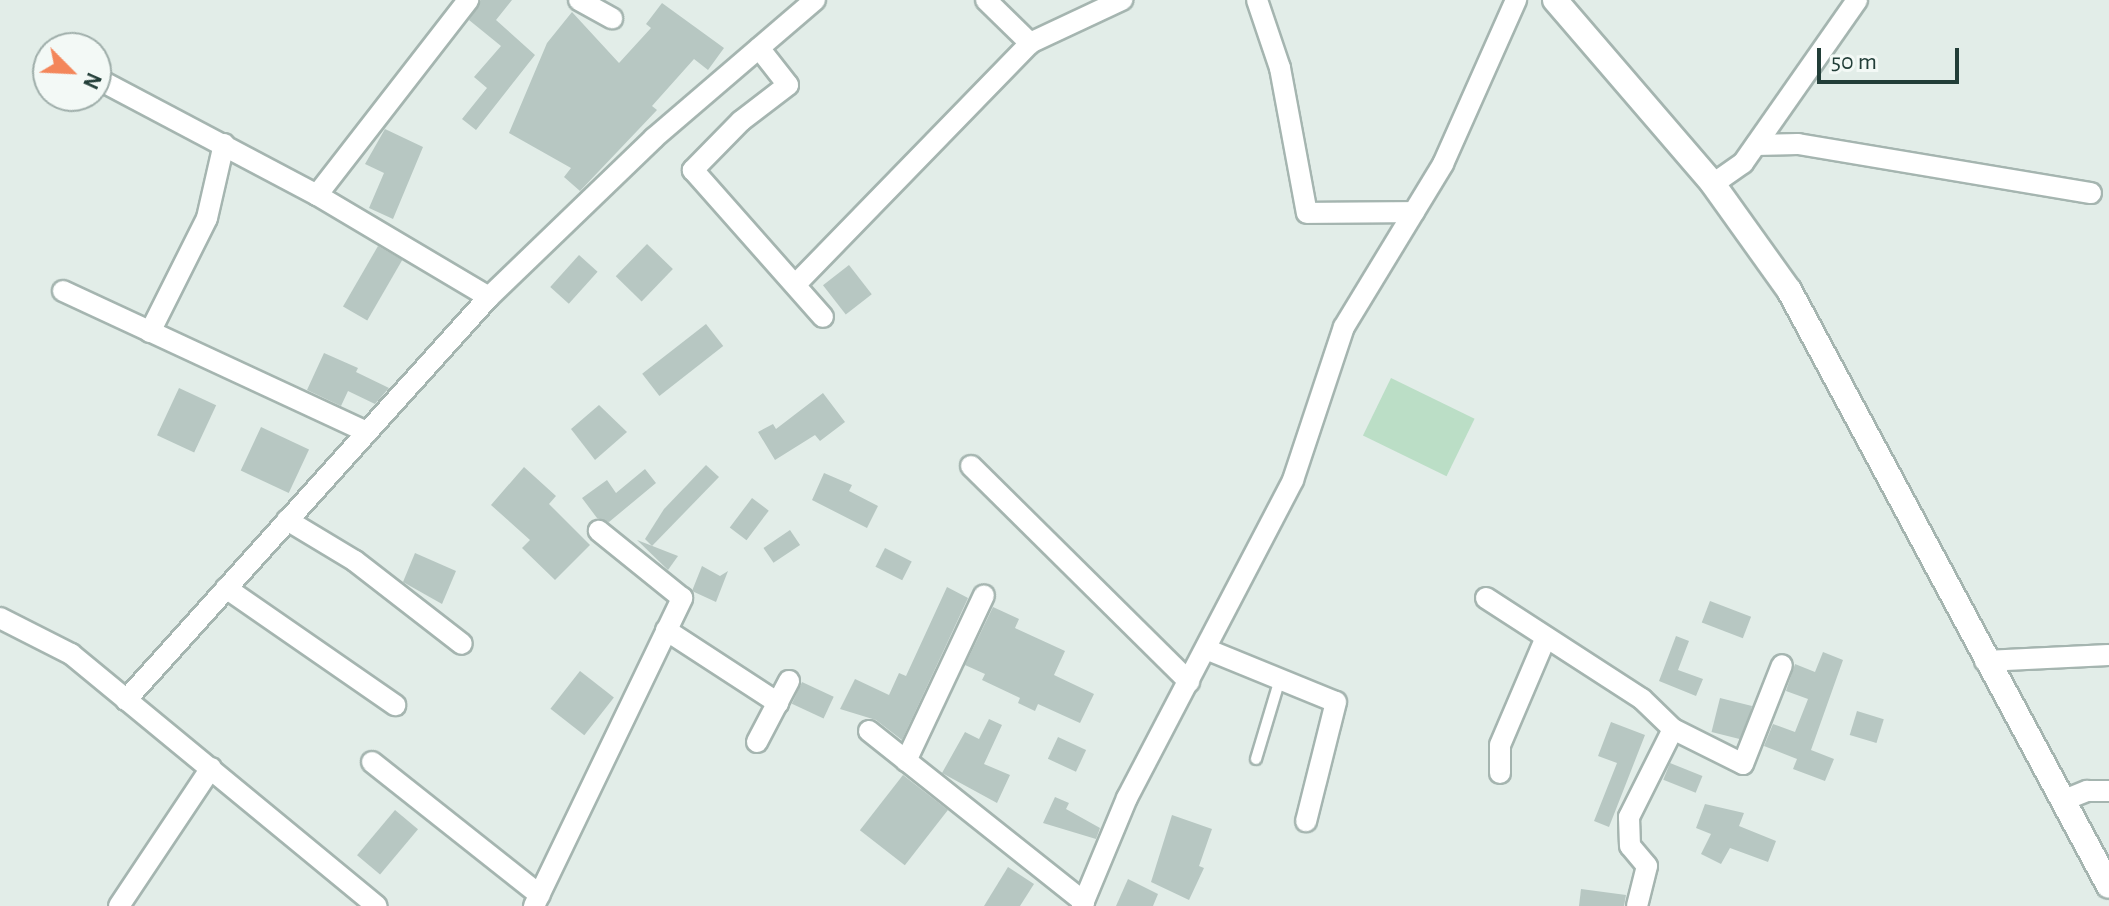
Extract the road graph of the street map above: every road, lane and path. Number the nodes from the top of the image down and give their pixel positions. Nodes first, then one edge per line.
1 (468, 0) edge
2 (579, 0) edge
3 (815, 0) edge
4 (986, 0) edge
5 (1122, 0) edge
6 (1257, 0) edge
7 (1516, 0) edge
8 (1555, 0) edge
9 (1857, 0) edge
10 (612, 18) dead end
11 (1030, 43) junction
12 (759, 48) junction
13 (112, 86) edge
14 (224, 144) junction
15 (1756, 145) junction
16 (1713, 184) junction
17 (2091, 193) dead end
18 (317, 195) junction
19 (1414, 212) junction
20 (796, 284) junction
21 (63, 291) dead end
22 (489, 297) junction
23 (823, 317) dead end
24 (150, 332) junction
25 (367, 432) junction
26 (971, 466) dead end
27 (287, 520) junction
28 (599, 531) dead end
29 (226, 588) junction
30 (984, 595) dead end
31 (1486, 598) dead end
32 (0, 618) edge
33 (666, 630) junction
34 (1546, 637) junction
35 (462, 644) dead end
36 (1206, 649) junction
37 (2109, 655) edge
38 (1985, 661) junction
39 (1782, 665) dead end
40 (1280, 679) junction
41 (789, 681) dead end
42 (1189, 682) junction
43 (126, 700) junction
44 (778, 703) junction
45 (395, 705) dead end
46 (1673, 729) junction
47 (869, 731) dead end
48 (757, 742) dead end
49 (1256, 759) dead end
50 (906, 761) junction
51 (372, 762) dead end
52 (211, 768) junction
53 (1500, 773) dead end
54 (2109, 791) edge
55 (2062, 801) junction
56 (1306, 821) dead end
57 (2109, 886) edge
58 (537, 901) edge
59 (1083, 904) edge
60 (119, 906) edge
61 (377, 906) edge
62 (1637, 906) edge

1 - 18 street
2 - 10 street
3 - 12 street
4 - 11 street
5 - 11 street
6 - 19 street
7 - 19 street
8 - 16 street
9 - 15 street
11 - 20 street
12 - 20 street
12 - 22 street
13 - 14 street
14 - 18 street
14 - 24 street
15 - 16 street
15 - 17 street
16 - 38 street
18 - 22 street
19 - 36 street
20 - 23 street
21 - 24 street
22 - 25 street
24 - 25 street
25 - 27 street
26 - 42 street
27 - 29 street
27 - 35 street
28 - 33 street
29 - 43 street
29 - 45 street
30 - 50 street
31 - 34 street
32 - 43 street
33 - 44 street
33 - 58 street
34 - 46 street
34 - 53 street
36 - 40 street
36 - 42 street
37 - 38 street
38 - 55 street
39 - 46 street
40 - 49 lane
40 - 56 street
41 - 44 street
42 - 59 street
43 - 52 street
44 - 48 street
46 - 62 street
47 - 50 street
50 - 59 street
51 - 58 street
52 - 60 street
52 - 61 street
54 - 55 street
55 - 57 street

